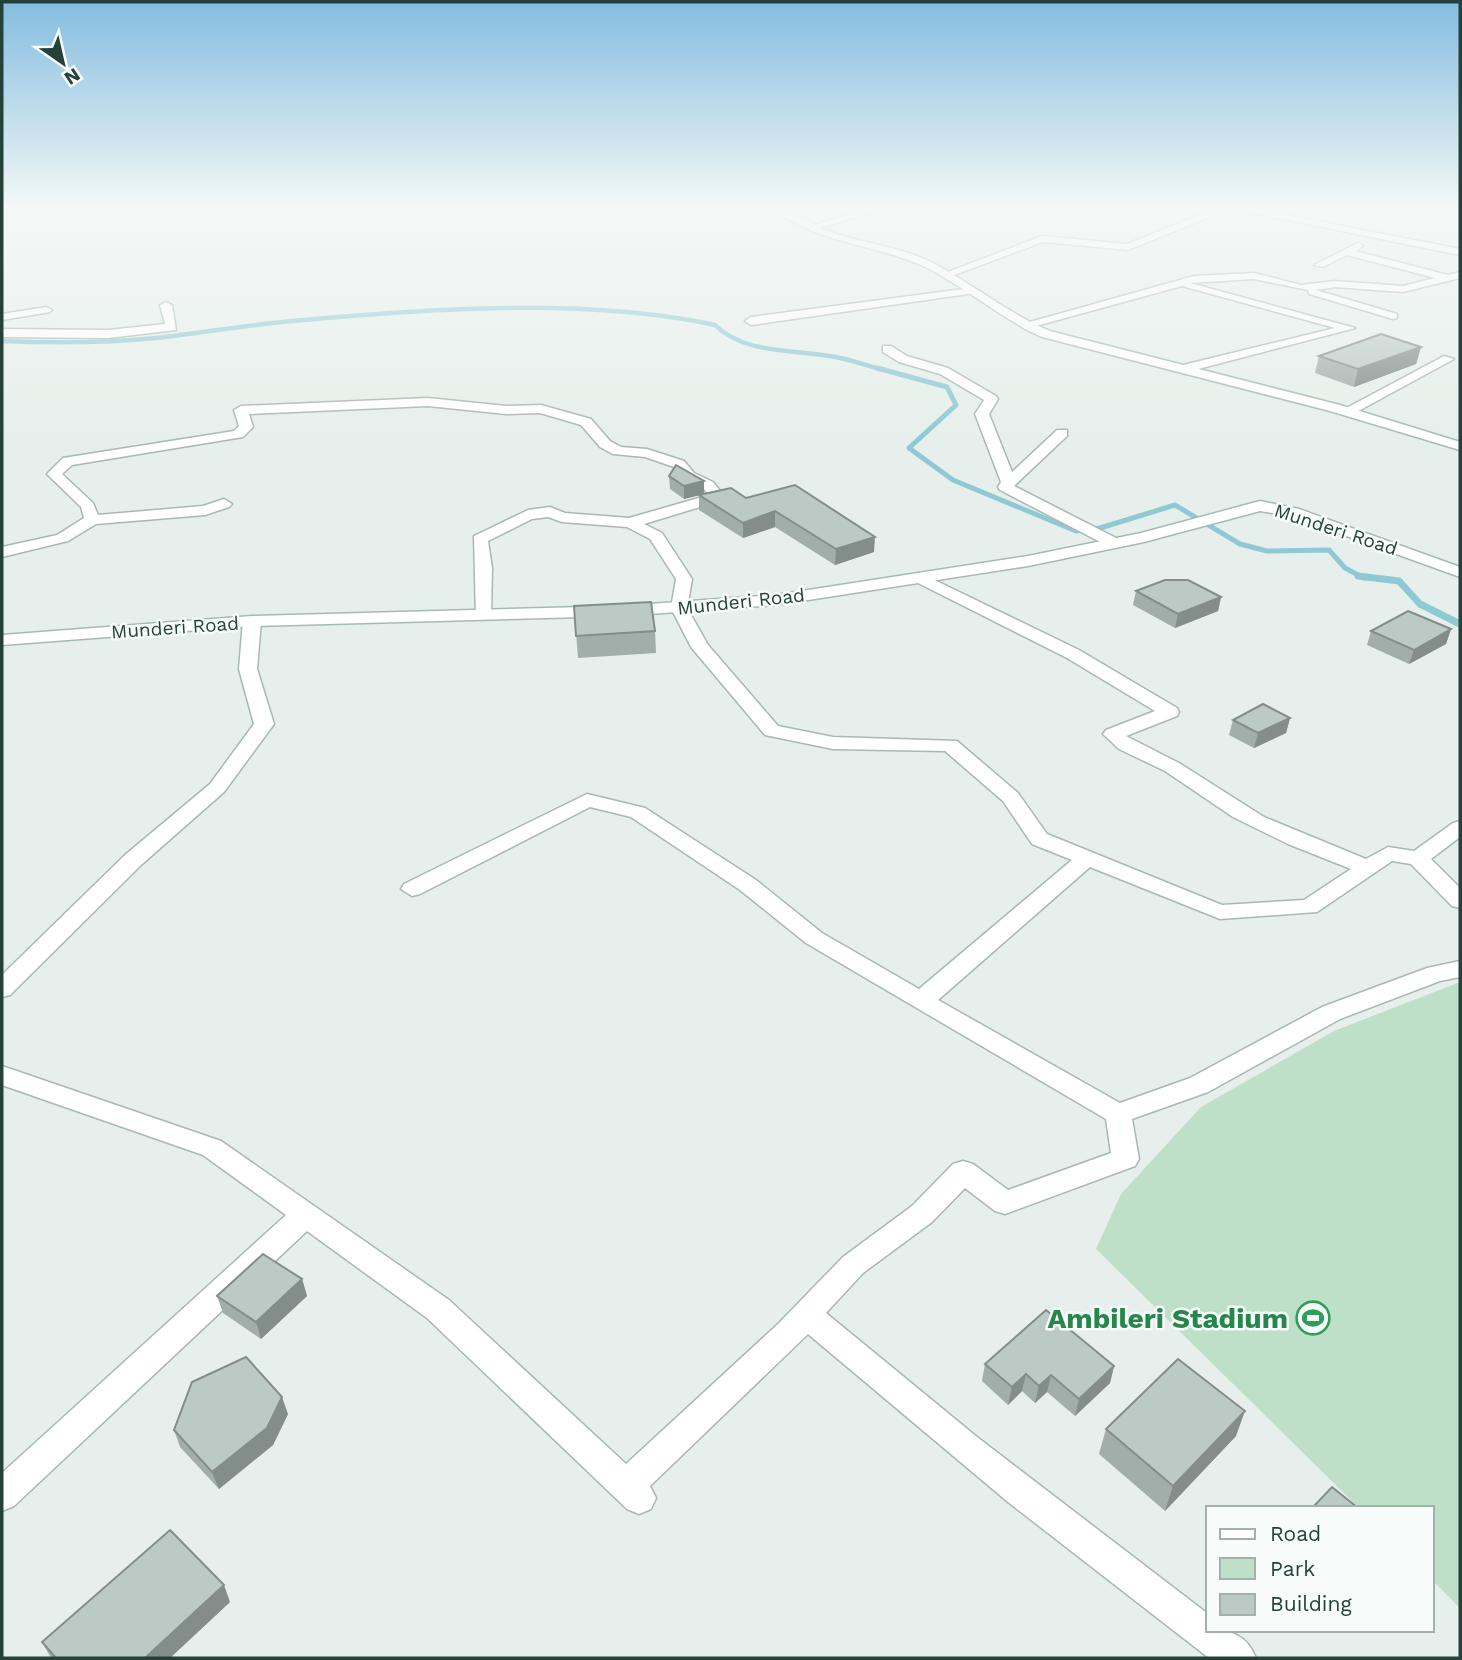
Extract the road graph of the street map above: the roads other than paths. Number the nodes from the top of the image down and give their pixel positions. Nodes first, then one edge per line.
1 (964, 286) edge
2 (1169, 286) edge
3 (1188, 286) edge
4 (1295, 286) edge
5 (1318, 286) edge
6 (1360, 286) edge
7 (1413, 286) edge
8 (1301, 288) junction
9 (971, 291) junction
10 (166, 305) dead end
11 (46, 310) dead end
12 (1393, 316) dead end
13 (2, 317) edge
14 (751, 321) dead end
15 (1025, 325) junction
16 (2, 333) edge
17 (887, 349) dead end
18 (1448, 359) dead end
19 (1183, 369) junction
20 (1346, 412) junction
21 (1062, 433) dead end
22 (1460, 446) edge
23 (1009, 483) junction
24 (224, 505) dead end
25 (92, 520) junction
26 (630, 523) junction
27 (1114, 543) junction
28 (2, 552) edge
29 (1460, 572) edge
30 (920, 578) junction
31 (680, 608) junction
32 (482, 614) junction
33 (252, 621) junction
34 (2, 640) edge
35 (1460, 827) edge
36 (1088, 858) junction
37 (1418, 858) junction
38 (1368, 867) junction
39 (412, 889) dead end
40 (1460, 901) edge
41 (1460, 969) edge
42 (2, 989) edge
43 (920, 1001) junction
44 (2, 1075) edge
45 (1118, 1114) junction
46 (304, 1215) junction
47 (807, 1315) junction
48 (2, 1495) edge
49 (1238, 1658) edge

1 - 9 street
2 - 15 street
3 - 19 street
4 - 8 street
5 - 8 street
6 - 7 street
8 - 12 street
9 - 14 street
9 - 15 street
10 - 16 street
11 - 13 street
15 - 19 street
17 - 23 street
18 - 20 street
19 - 20 street
20 - 22 street
21 - 23 street
23 - 27 street
24 - 25 street
25 - 26 street
25 - 28 street
26 - 31 street
26 - 32 street
27 - 29 street, Munderi Road
27 - 30 street, Munderi Road
30 - 31 street, Munderi Road
30 - 38 street
31 - 32 street, Munderi Road
31 - 36 street
32 - 33 street, Munderi Road
33 - 34 street, Munderi Road
33 - 42 street
35 - 37 street
36 - 38 street
36 - 43 street
37 - 38 street
37 - 40 street
39 - 43 street
41 - 45 street
43 - 45 street
44 - 46 street
45 - 47 street
46 - 47 street
46 - 48 street
47 - 49 street

